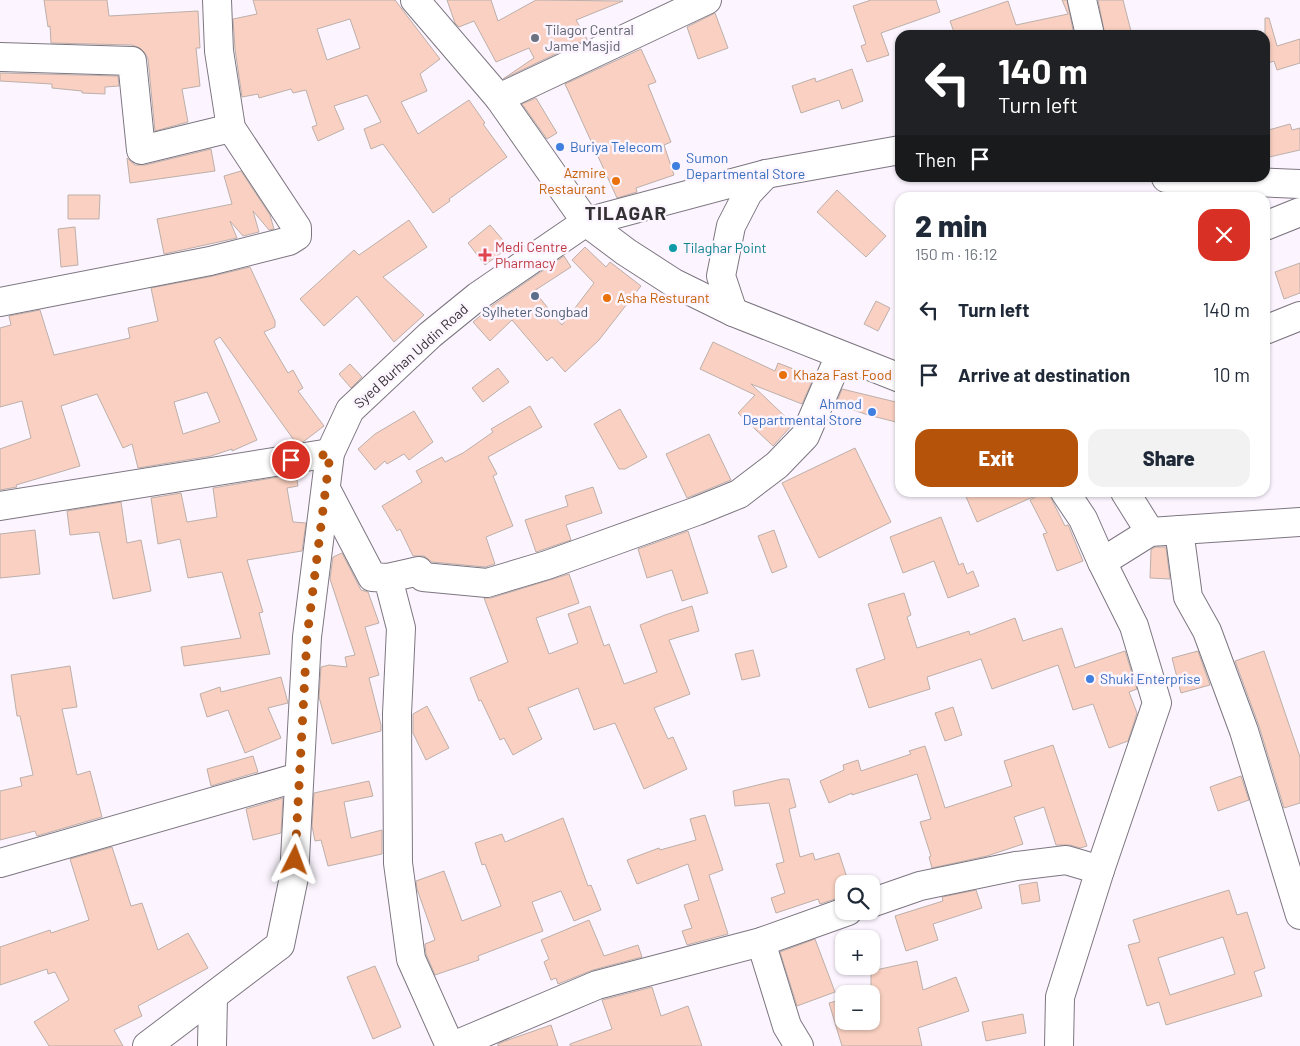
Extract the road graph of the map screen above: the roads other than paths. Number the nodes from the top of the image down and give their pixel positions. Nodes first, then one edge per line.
1 (217, 0) edge
2 (415, 0) edge
3 (707, 0) edge
4 (1082, 0) edge
5 (1089, 30) edge
6 (0, 57) edge
7 (499, 98) junction
8 (231, 128) junction
9 (895, 151) edge
10 (766, 174) junction
11 (1255, 182) edge
12 (1300, 184) edge
13 (1300, 212) edge
14 (586, 222) junction
15 (1270, 224) edge
16 (0, 302) edge
17 (733, 312) junction
18 (1300, 316) edge
19 (1270, 327) edge
20 (840, 355) junction
21 (895, 376) edge
22 (330, 454) junction
23 (326, 489) junction
24 (1068, 497) edge
25 (1128, 497) edge
26 (0, 506) edge
27 (1300, 522) edge
28 (1179, 530) junction
29 (1150, 532) junction
30 (1102, 562) junction
31 (388, 578) junction
32 (300, 777) junction
33 (0, 863) edge
34 (1100, 870) junction
35 (880, 900) edge
36 (1300, 915) edge
37 (835, 916) edge
38 (761, 942) junction
39 (213, 997) junction
40 (147, 1046) edge
41 (212, 1046) edge
42 (451, 1046) edge
43 (799, 1046) edge
44 (1059, 1046) edge

1 - 8 main road
2 - 7 main road
3 - 7 main road
4 - 5 main road
6 - 8 main road
7 - 14 main road
8 - 16 main road
9 - 10 main road, Syed Burhan Uddin Road
10 - 14 main road, Syed Burhan Uddin Road
10 - 17 main road
11 - 12 main road
13 - 15 main road
14 - 17 main road
14 - 22 main road, Syed Burhan Uddin Road
17 - 20 main road
18 - 19 main road
20 - 21 main road
20 - 31 main road
22 - 23 main road, Syed Burhan Uddin Road
22 - 26 main road
23 - 31 main road
23 - 32 main road, Syed Burhan Uddin Road
24 - 30 main road
25 - 29 main road
27 - 28 main road
28 - 29 main road
28 - 36 main road
29 - 30 main road
30 - 34 main road
31 - 42 main road
32 - 33 main road
32 - 39 main road, Syed Burhan Uddin Road
34 - 35 main road
34 - 44 main road
37 - 38 main road
38 - 42 main road
38 - 43 main road
39 - 40 main road, Syed Burhan Uddin Road
39 - 41 main road

